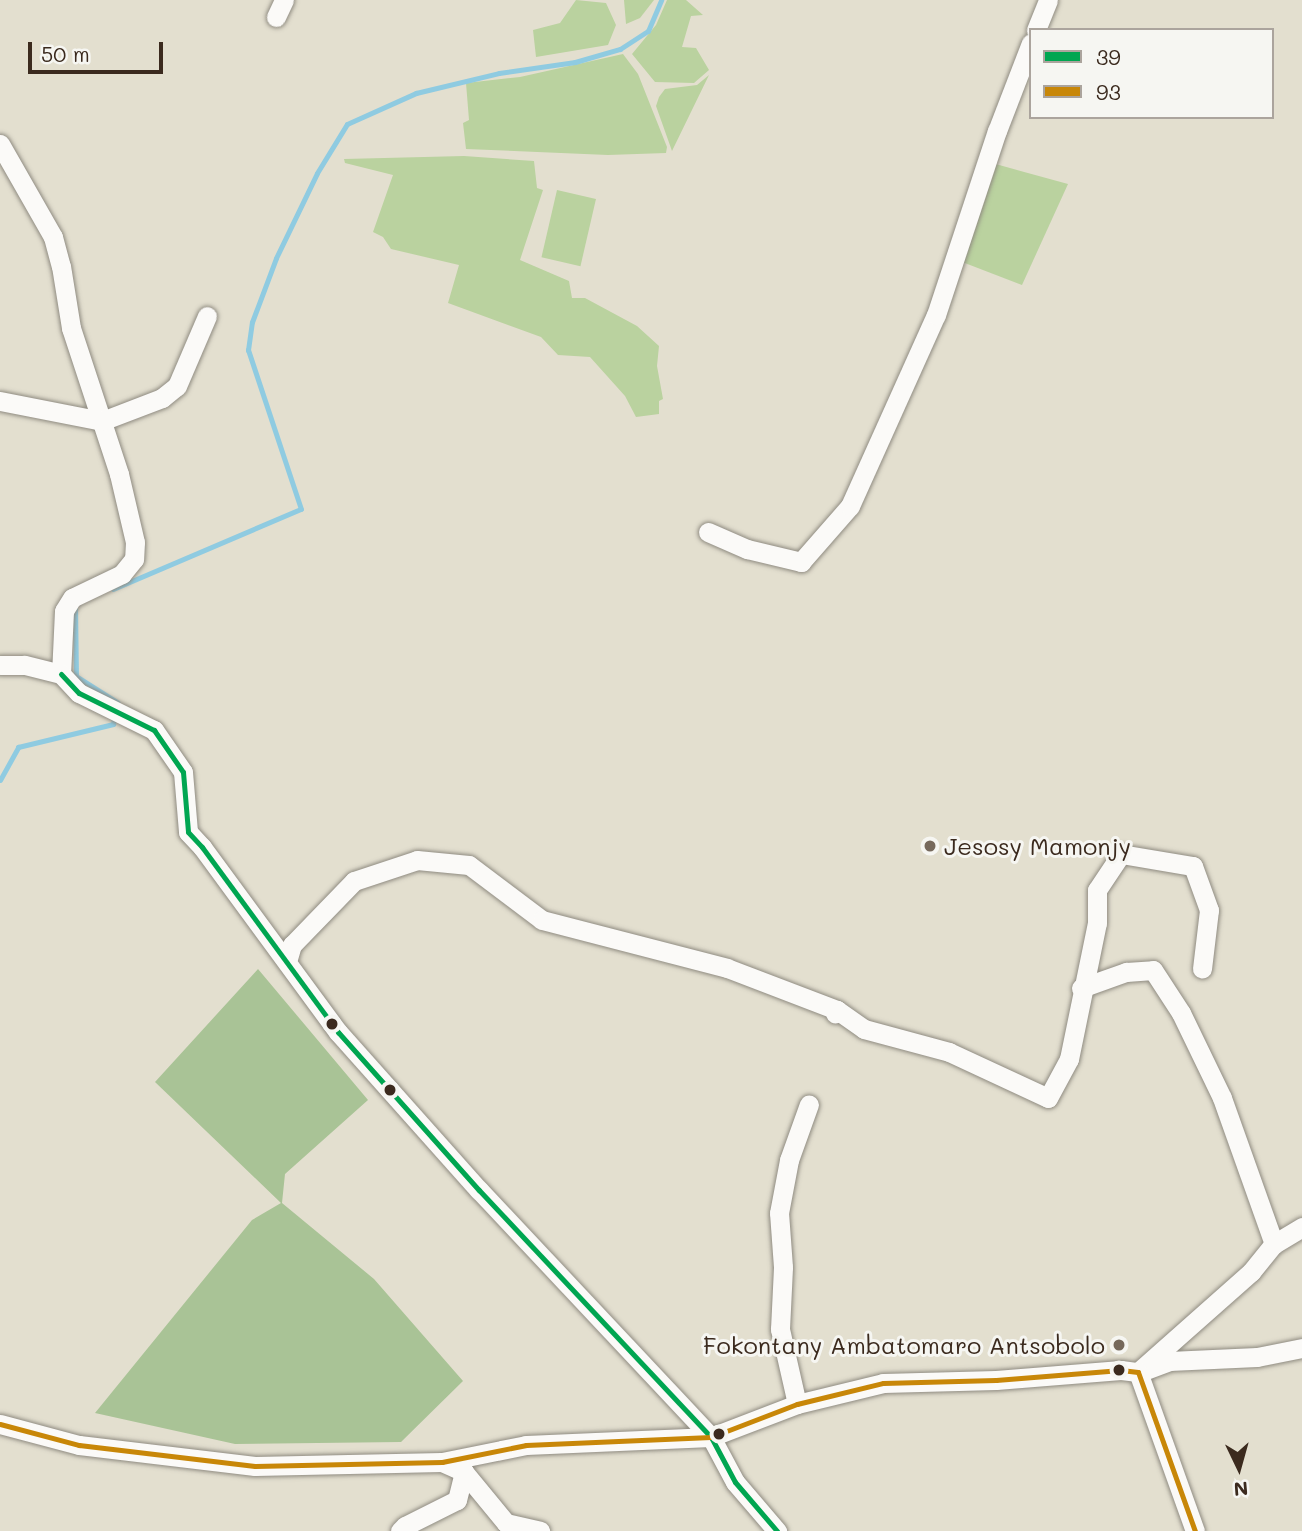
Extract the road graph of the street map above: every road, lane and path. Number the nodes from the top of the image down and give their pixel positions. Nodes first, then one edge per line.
1 (1048, 0) edge
2 (1037, 28) edge
3 (1029, 48) edge
4 (0, 144) edge
5 (207, 316) dead end
6 (0, 401) edge
7 (102, 421) junction
8 (708, 532) dead end
9 (0, 665) edge
10 (61, 674) junction
11 (287, 962) junction
12 (1202, 969) dead end
13 (1081, 988) junction
14 (809, 1104) dead end
15 (1302, 1227) edge
16 (1274, 1244) junction
17 (1302, 1348) edge
18 (1138, 1372) junction
19 (797, 1404) junction
20 (0, 1424) edge
21 (711, 1437) junction
22 (442, 1462) junction
23 (464, 1472) junction
24 (401, 1531) edge
25 (540, 1531) edge
26 (777, 1531) edge
27 (1195, 1531) edge

1 - 2 street
3 - 8 street
4 - 7 street
5 - 7 street
6 - 7 street
7 - 10 street
9 - 10 street
10 - 11 street
11 - 13 street
11 - 21 street
12 - 13 street
13 - 16 street
14 - 19 street
15 - 16 street
16 - 18 street
17 - 18 street
18 - 19 street
18 - 27 street
19 - 21 street
20 - 22 street
21 - 22 street
21 - 26 street
22 - 23 street
23 - 24 street
23 - 25 street

